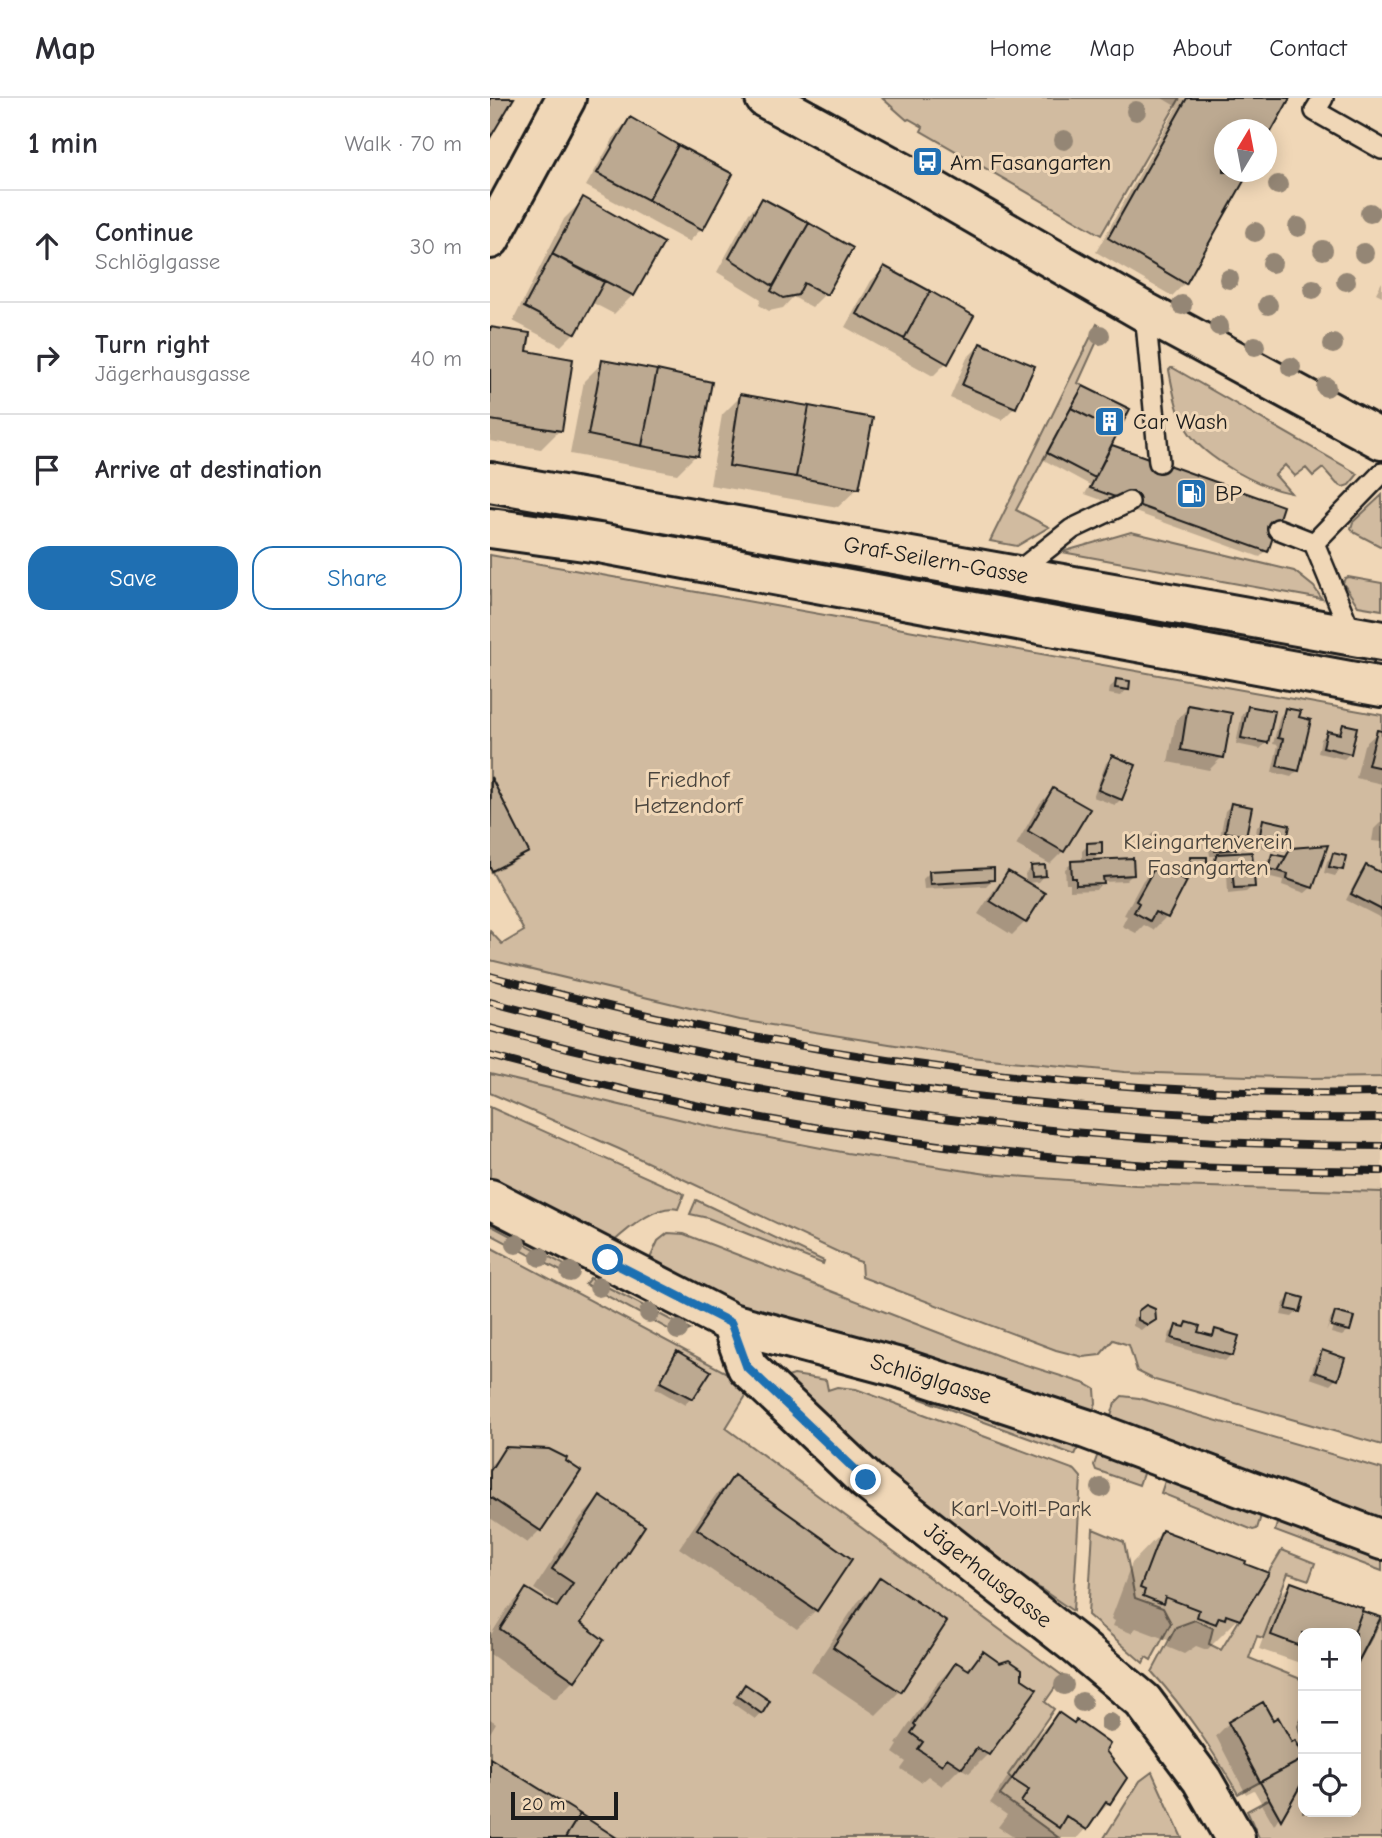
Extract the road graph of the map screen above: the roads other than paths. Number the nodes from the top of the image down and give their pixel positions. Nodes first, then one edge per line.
1 (566, 98) edge
2 (1322, 98) edge
3 (771, 100) edge
4 (1382, 149) edge
5 (490, 239) edge
6 (1145, 312) junction
7 (1382, 440) edge
8 (1159, 461) dead end
9 (1382, 473) edge
10 (490, 482) edge
11 (1129, 502) dead end
12 (490, 528) edge
13 (1278, 529) dead end
14 (1314, 543) junction
15 (1015, 574) junction
16 (1367, 638) edge
17 (1382, 687) edge
18 (490, 1199) edge
19 (731, 1323) junction
20 (1382, 1540) edge
21 (1235, 1838) edge

1 - 5 street
2 - 4 lane
3 - 6 street
6 - 7 street
6 - 8 lane
9 - 14 lane
10 - 15 street, Graf-Seilern-Gasse
11 - 15 lane
12 - 17 street, Graf-Seilern-Gasse
13 - 14 lane
14 - 16 lane
15 - 16 street, Graf-Seilern-Gasse
18 - 19 street, Schlöglgasse
19 - 20 street, Schlöglgasse
19 - 21 street, Jägerhausgasse

